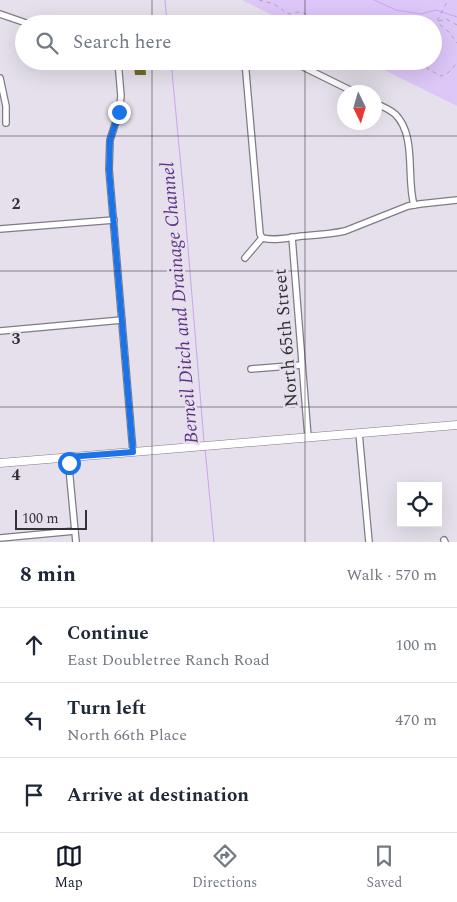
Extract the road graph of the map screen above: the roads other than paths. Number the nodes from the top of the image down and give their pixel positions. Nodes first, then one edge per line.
1 (0, 14) edge
2 (15, 19) edge
3 (119, 70) edge
4 (246, 70) edge
5 (309, 70) edge
6 (0, 78) edge
7 (340, 85) edge
8 (382, 107) edge
9 (6, 123) dead end
10 (457, 200) edge
11 (414, 205) junction
12 (114, 220) junction
13 (0, 229) edge
14 (262, 238) junction
15 (292, 238) junction
16 (246, 258) dead end
17 (122, 320) junction
18 (0, 331) edge
19 (302, 365) junction
20 (251, 369) dead end
21 (457, 425) edge
22 (359, 433) junction
23 (308, 437) junction
24 (133, 452) junction
25 (68, 457) junction
26 (0, 463) edge
27 (75, 531) junction
28 (0, 538) edge
29 (76, 542) edge
30 (369, 542) edge

1 - 2 street
3 - 12 street
4 - 14 street
5 - 7 street
6 - 9 street
8 - 11 street
10 - 11 street
11 - 15 street
12 - 13 street
12 - 17 street
14 - 15 street
14 - 16 street
15 - 19 street, North 65th Street
17 - 18 street
17 - 24 street
19 - 20 street
19 - 23 street, North 65th Street
21 - 22 main road
22 - 23 main road
22 - 30 street
23 - 24 main road
24 - 25 main road
25 - 26 main road
25 - 27 street
27 - 28 street
27 - 29 street

